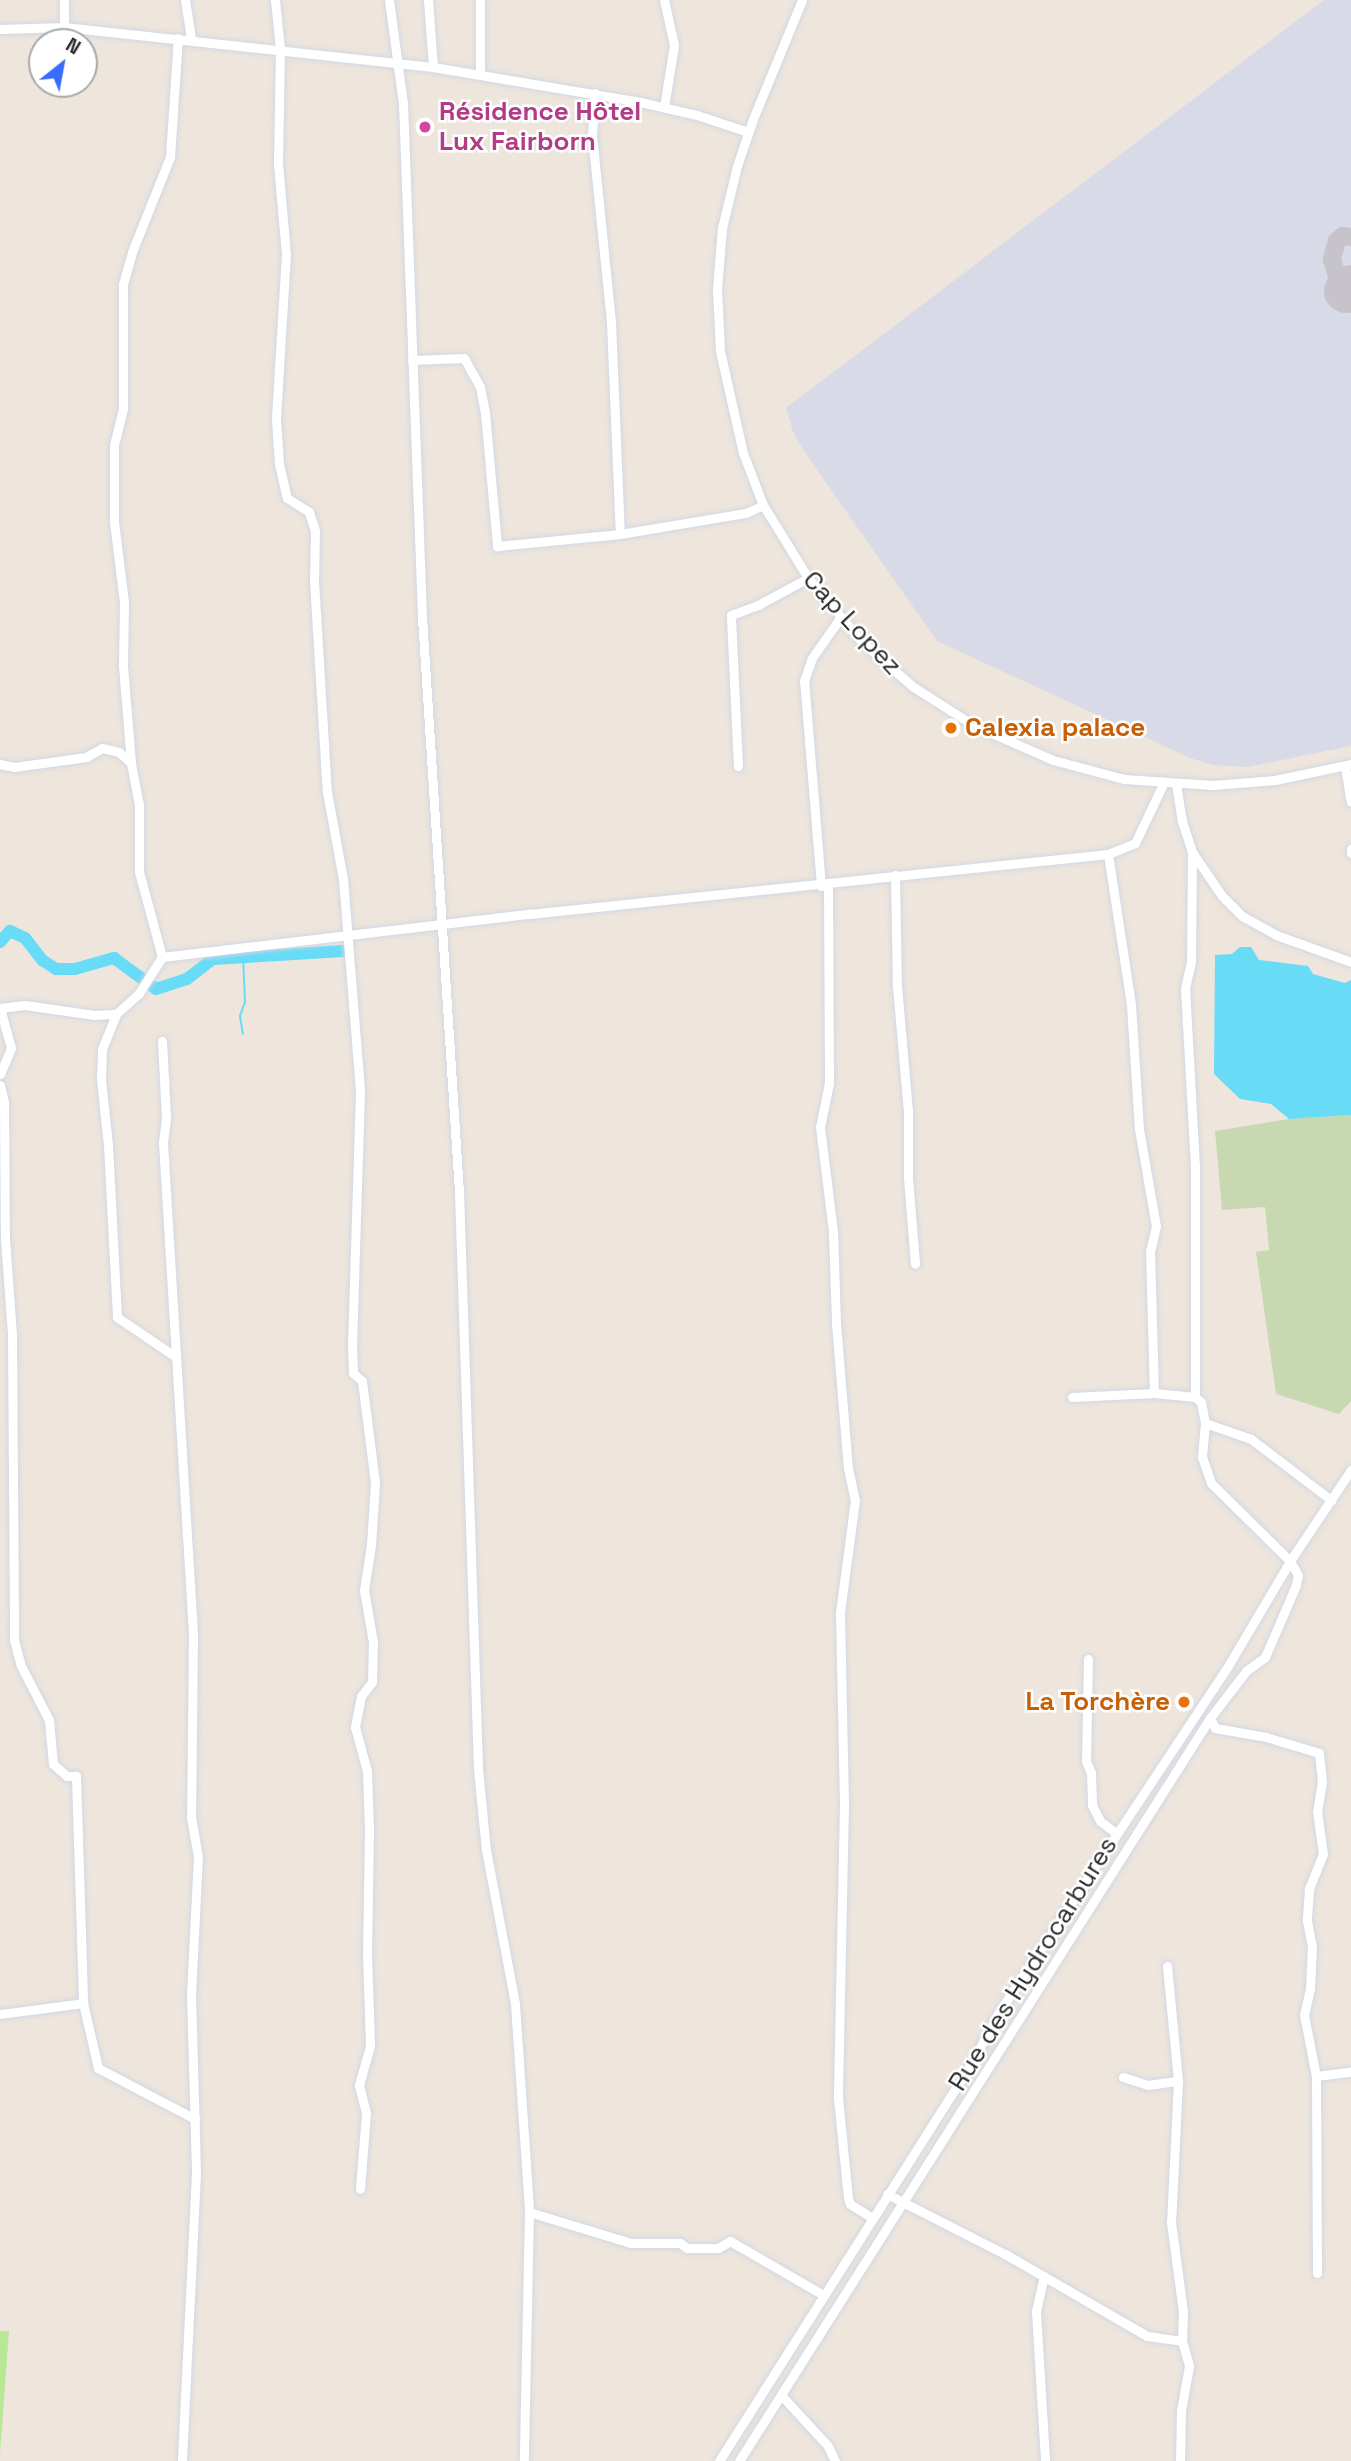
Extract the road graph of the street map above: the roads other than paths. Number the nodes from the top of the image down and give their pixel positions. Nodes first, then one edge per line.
1 (64, 0) edge
2 (185, 0) edge
3 (275, 0) edge
4 (389, 0) edge
5 (428, 0) edge
6 (480, 0) edge
7 (664, 0) edge
8 (802, 0) edge
9 (64, 27) junction
10 (0, 29) edge
11 (178, 38) junction
12 (191, 39) junction
13 (280, 49) junction
14 (397, 63) junction
15 (433, 68) junction
16 (480, 74) junction
17 (595, 93) junction
18 (664, 107) junction
19 (748, 132) junction
20 (412, 360) junction
21 (763, 505) junction
22 (620, 534) junction
23 (808, 578) junction
24 (839, 618) junction
25 (131, 763) junction
26 (0, 764) edge
27 (1348, 765) edge
28 (738, 766) dead end
29 (1163, 783) junction
30 (1175, 784) junction
31 (1351, 802) edge
32 (1192, 852) junction
33 (1108, 854) junction
34 (895, 875) junction
35 (824, 886) junction
36 (443, 926) junction
37 (348, 937) junction
38 (162, 957) junction
39 (1351, 962) edge
40 (116, 1014) junction
41 (162, 1041) dead end
42 (3, 1066) edge
43 (0, 1074) edge
44 (0, 1085) edge
45 (915, 1264) dead end
46 (176, 1357) junction
47 (1154, 1393) junction
48 (1072, 1396) dead end
49 (1195, 1397) junction
50 (1205, 1423) junction
51 (1351, 1470) edge
52 (1331, 1500) junction
53 (1290, 1561) junction
54 (1088, 1659) dead end
55 (1210, 1718) junction
56 (1116, 1833) junction
57 (1079, 1888) junction
58 (1095, 1900) junction
59 (1167, 1966) dead end
60 (83, 2003) junction
61 (0, 2014) edge
62 (1351, 2072) edge
63 (1316, 2076) junction
64 (1123, 2077) dead end
65 (1178, 2081) junction
66 (195, 2119) junction
67 (360, 2189) dead end
68 (887, 2194) junction
69 (902, 2204) junction
70 (529, 2212) junction
71 (872, 2218) junction
72 (1317, 2273) dead end
73 (1044, 2276) junction
74 (823, 2295) junction
75 (1182, 2341) junction
76 (781, 2395) junction
77 (182, 2461) edge
78 (524, 2461) edge
79 (719, 2461) edge
80 (740, 2461) edge
81 (835, 2461) edge
82 (1045, 2461) edge
83 (1180, 2461) edge

1 - 9 street
2 - 12 street
3 - 13 street
4 - 14 street
5 - 15 street
6 - 16 street
7 - 18 street
8 - 19 street, Cap Lopez
9 - 10 street
9 - 11 street
11 - 12 street
11 - 25 street
12 - 13 street
13 - 14 street
13 - 37 street
14 - 15 street
14 - 20 street
15 - 16 street
16 - 17 street
17 - 18 street
17 - 22 street
18 - 19 street
19 - 21 street, Cap Lopez
20 - 22 street
20 - 36 street
21 - 22 street
21 - 23 street, Cap Lopez
23 - 24 street, Cap Lopez
23 - 28 street
24 - 29 street, Cap Lopez
24 - 35 street
25 - 26 street
25 - 38 street
27 - 30 street, Cap Lopez
27 - 31 street
29 - 30 street, Cap Lopez
29 - 33 street
30 - 32 street
32 - 39 street
32 - 49 street
33 - 34 street
33 - 47 street
34 - 35 street
34 - 45 street
35 - 36 street
35 - 71 street
36 - 37 street
36 - 70 street
37 - 38 street
37 - 67 street
38 - 40 street
40 - 42 street
40 - 46 street
41 - 46 street
42 - 43 street
44 - 60 street
46 - 66 street
47 - 48 street
47 - 49 street
49 - 50 street
50 - 52 street
50 - 53 street
51 - 52 street, Rue des Hydrocarbures
52 - 53 street, Rue des Hydrocarbures
53 - 55 street
53 - 56 street, Rue des Hydrocarbures
54 - 56 street
55 - 58 street
55 - 63 street
56 - 57 street, Rue des Hydrocarbures
57 - 58 street
57 - 68 street, Rue des Hydrocarbures
58 - 69 street
59 - 65 street
60 - 61 street
60 - 66 street
62 - 63 street
63 - 72 street
64 - 65 street
65 - 75 street
66 - 77 street
68 - 69 street
68 - 71 street, Rue des Hydrocarbures
69 - 73 street
69 - 76 street
70 - 74 street
70 - 78 street
71 - 74 street, Rue des Hydrocarbures
73 - 75 street
73 - 82 street
74 - 79 street, Rue des Hydrocarbures
75 - 83 street
76 - 80 street
76 - 81 street

